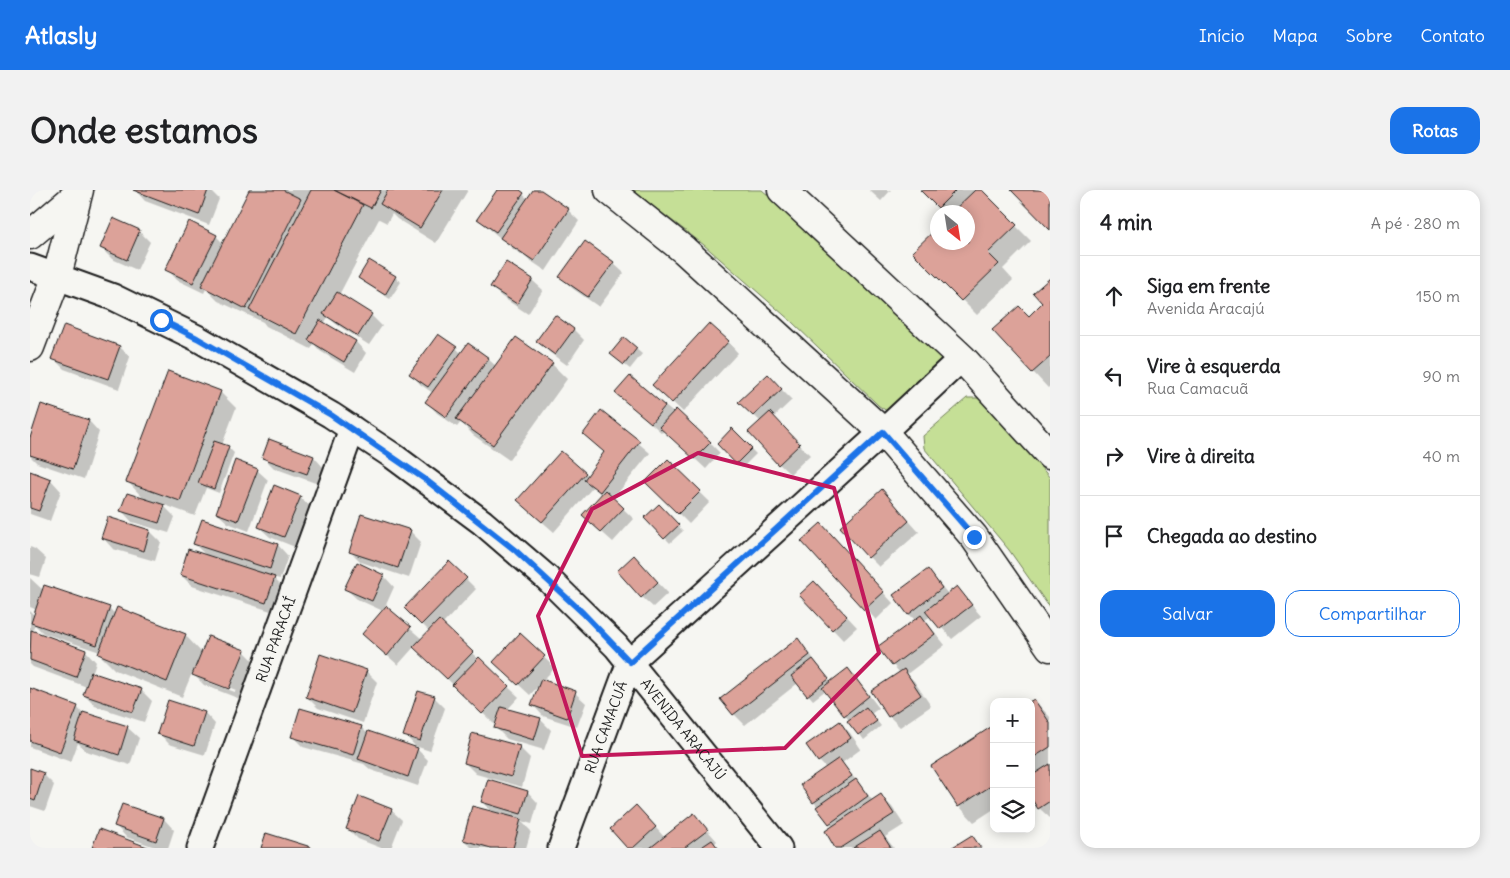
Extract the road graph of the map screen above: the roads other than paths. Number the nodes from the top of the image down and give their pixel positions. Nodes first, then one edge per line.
1 (609, 190) edge
2 (782, 190) edge
3 (78, 193) edge
4 (30, 234) edge
5 (30, 267) edge
6 (57, 276) junction
7 (30, 347) edge
8 (962, 358) junction
9 (352, 429) junction
10 (883, 432) junction
11 (1050, 455) edge
12 (1050, 647) edge
13 (630, 662) junction
14 (200, 848) edge
15 (561, 848) edge
16 (779, 848) edge

1 - 10 street
2 - 8 street
3 - 4 street
3 - 6 street
5 - 6 street, AVENIDA ARACAJÚ
6 - 7 street
6 - 9 street, AVENIDA ARACAJÚ
8 - 10 street, RUA CAMACUÃ
8 - 11 street
9 - 13 street, AVENIDA ARACAJÚ
9 - 14 street, RUA PARACAÍ
10 - 12 street
10 - 13 street, RUA CAMACUÃ
13 - 15 street, RUA CAMACUÃ
13 - 16 street, AVENIDA ARACAJÚ

